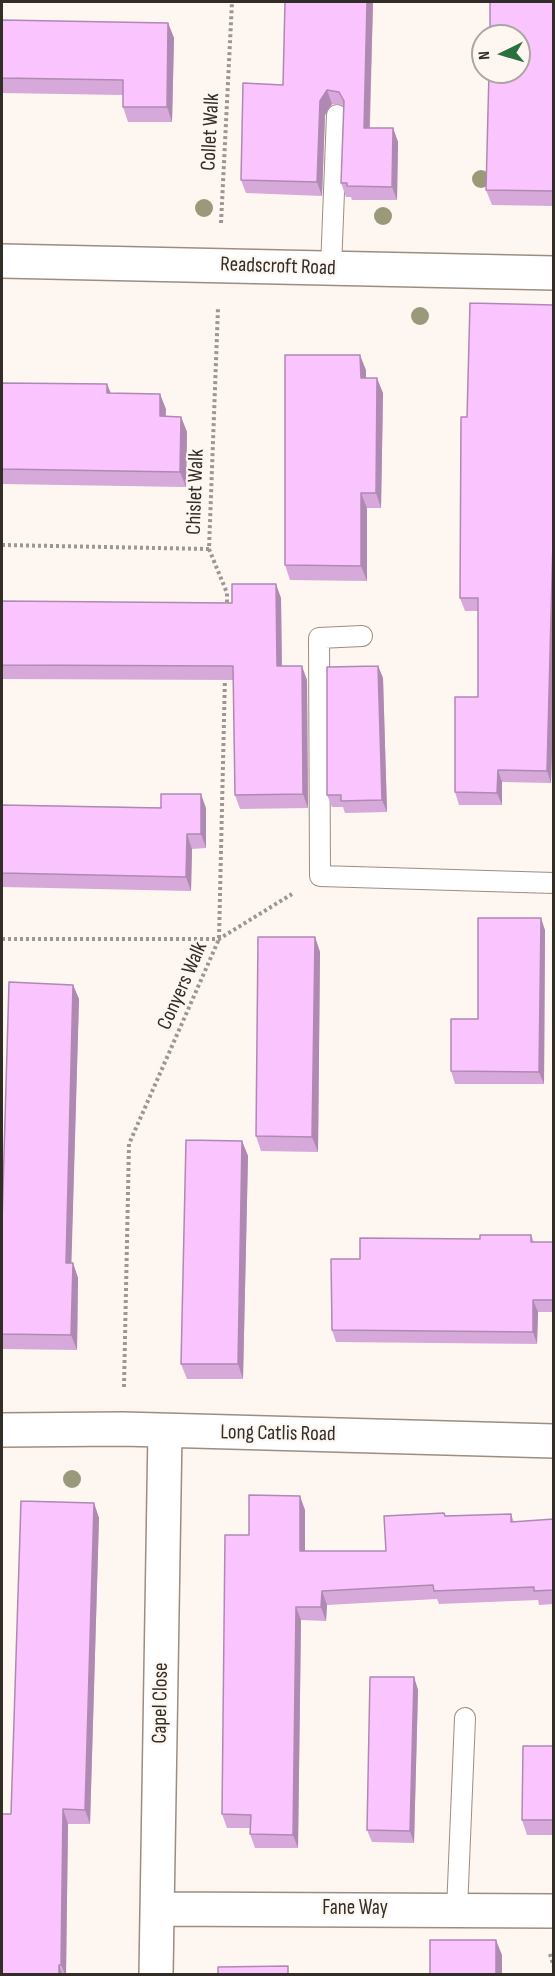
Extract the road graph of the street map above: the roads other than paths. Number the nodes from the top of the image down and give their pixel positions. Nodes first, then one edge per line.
1 (337, 115) edge
2 (2, 261) edge
3 (331, 268) junction
4 (554, 273) edge
5 (362, 636) dead end
6 (554, 883) edge
7 (2, 1430) edge
8 (165, 1431) junction
9 (554, 1441) edge
10 (465, 1718) dead end
11 (157, 1909) junction
12 (457, 1910) junction
13 (554, 1911) edge
14 (156, 1974) edge

1 - 3 lane
2 - 3 street, Readscroft Road
3 - 4 street, Readscroft Road
5 - 6 lane
7 - 8 street, Long Catlis Road
8 - 9 street, Long Catlis Road
8 - 11 street, Capel Close
10 - 12 lane
11 - 12 street, Fane Way
11 - 14 street, Capel Close
12 - 13 street, Fane Way

